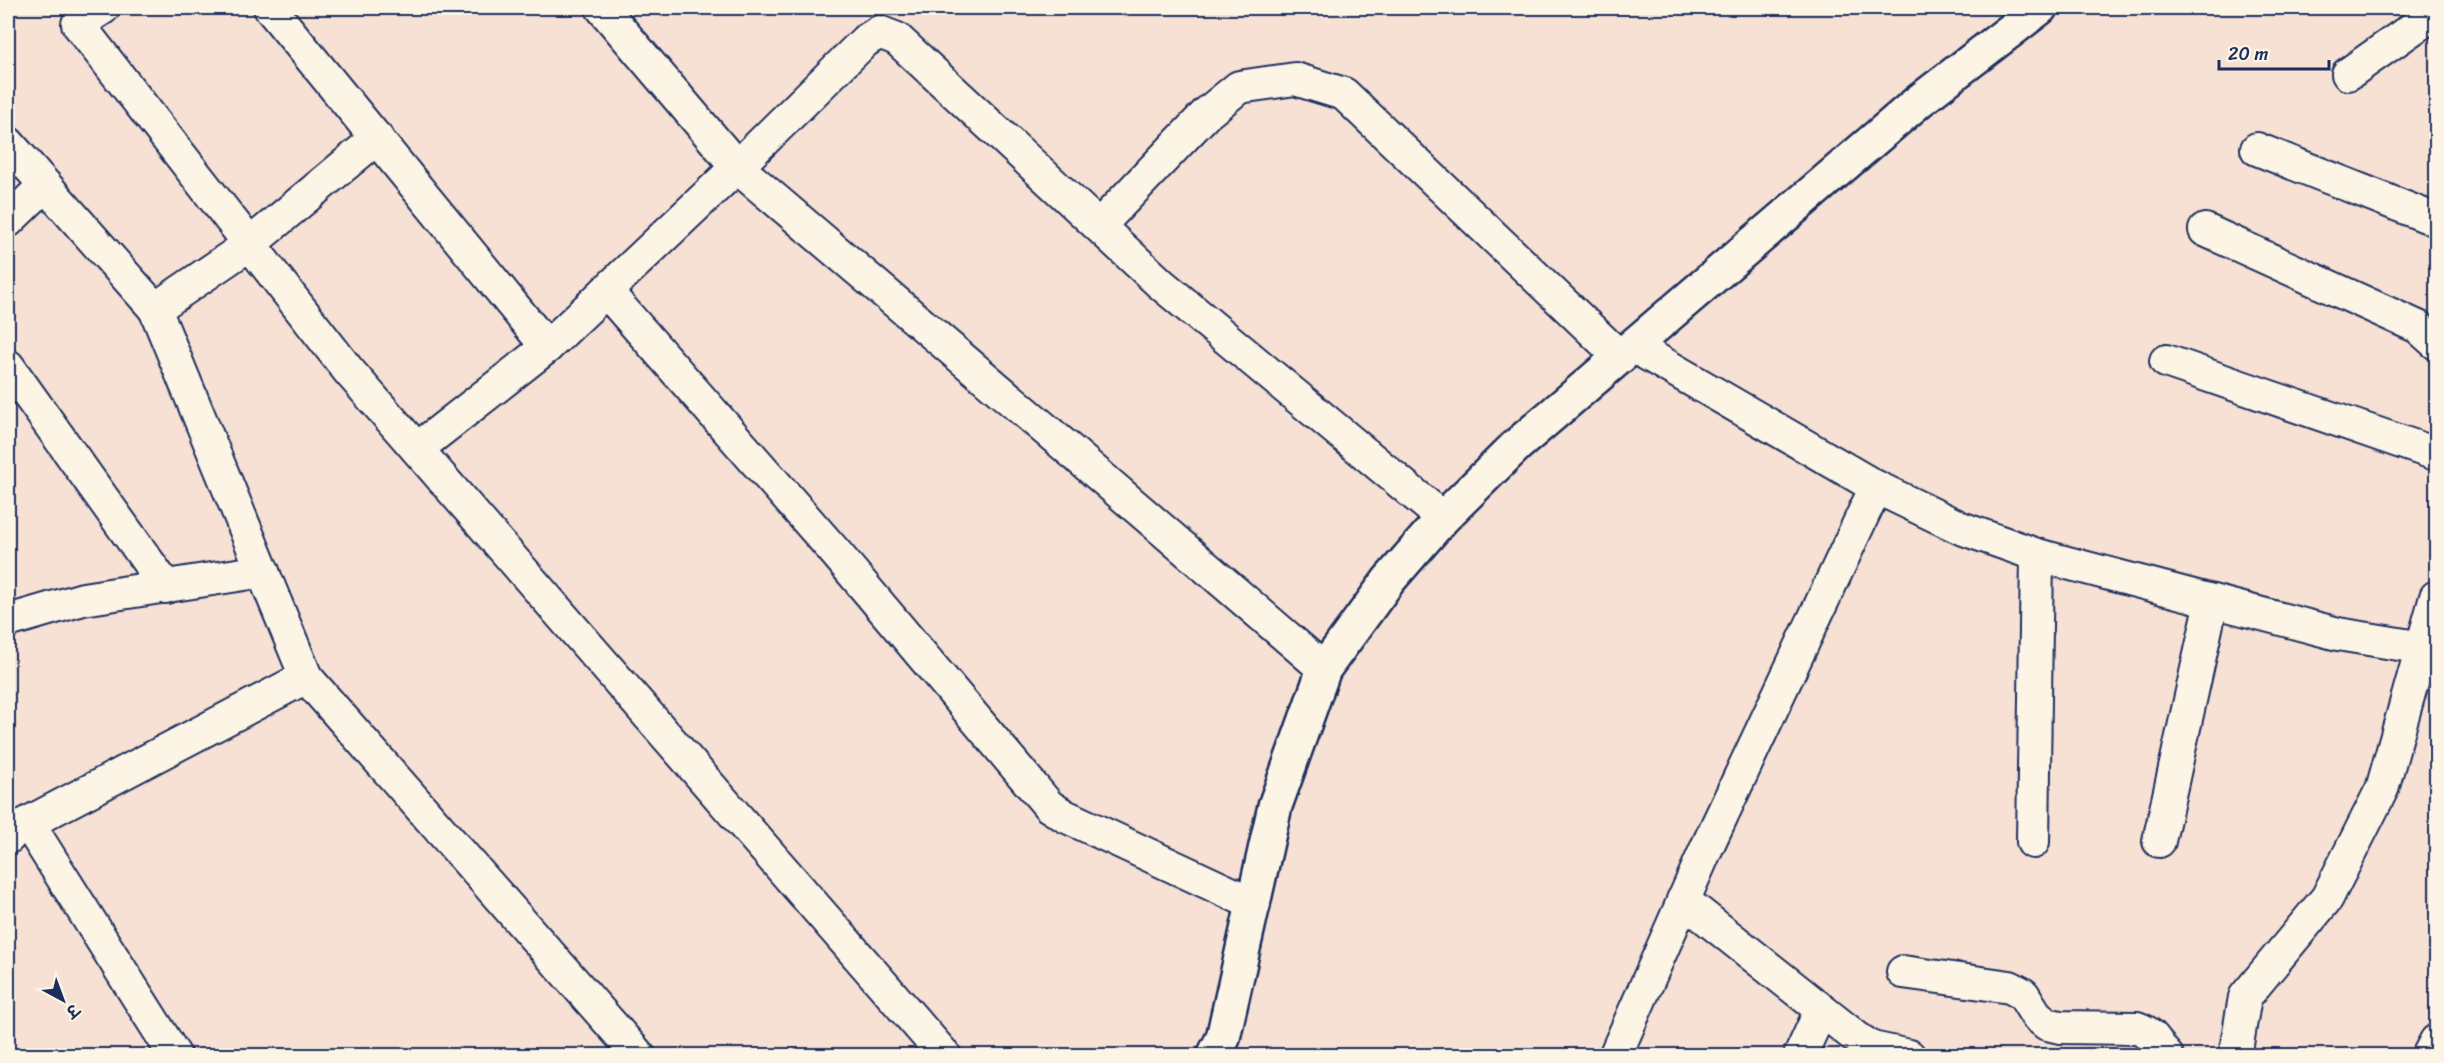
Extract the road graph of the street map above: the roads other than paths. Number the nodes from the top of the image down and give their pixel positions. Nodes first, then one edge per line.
1 (103, 8) edge
2 (270, 8) edge
3 (602, 8) edge
4 (2036, 9) edge
5 (2436, 12) edge
6 (2348, 74) dead end
7 (377, 138) junction
8 (8, 143) edge
9 (2257, 149) dead end
10 (736, 167) junction
11 (45, 185) junction
12 (8, 220) edge
13 (2436, 220) edge
14 (1099, 226) junction
15 (2205, 230) dead end
16 (250, 244) junction
17 (606, 291) junction
18 (155, 309) junction
19 (2436, 343) edge
20 (547, 347) junction
21 (1626, 351) junction
22 (2166, 362) dead end
23 (8, 366) edge
24 (417, 449) junction
25 (2436, 454) edge
26 (1876, 487) junction
27 (1443, 518) junction
28 (2037, 555) junction
29 (263, 572) junction
30 (166, 586) junction
31 (2436, 597) edge
32 (2212, 601) junction
33 (8, 621) edge
34 (2430, 650) edge
35 (1324, 669) junction
36 (306, 677) junction
37 (13, 833) edge
38 (2159, 841) dead end
39 (2033, 842) dead end
40 (1683, 900) junction
41 (1254, 904) junction
42 (1903, 972) dead end
43 (1821, 1010) junction
44 (2436, 1041) edge
45 (175, 1056) edge
46 (639, 1056) edge
47 (945, 1056) edge
48 (1214, 1056) edge
49 (1615, 1056) edge
50 (1800, 1056) edge
51 (1910, 1056) edge
52 (2167, 1056) edge
53 (2235, 1056) edge
54 (2428, 1056) edge

1 - 16 street
2 - 7 street
3 - 10 street
4 - 21 street
5 - 6 street
7 - 16 street
7 - 20 street
8 - 11 street
9 - 13 street
10 - 14 street
10 - 17 street
10 - 35 street
11 - 12 street
11 - 18 street
14 - 21 street
14 - 27 street
15 - 19 street
16 - 18 street
16 - 24 street
17 - 20 street
17 - 41 street
18 - 29 street
20 - 24 street
21 - 26 street
21 - 27 street
22 - 25 street
23 - 30 street
24 - 47 street
26 - 28 street
26 - 40 street
27 - 35 street
28 - 32 street
28 - 39 street
29 - 30 street
29 - 36 street
30 - 33 street
31 - 34 street
32 - 34 street
32 - 38 street
34 - 53 street
35 - 41 street
36 - 37 street
36 - 46 street
37 - 45 street
40 - 43 street
40 - 49 street
41 - 48 street
42 - 52 street
43 - 50 street
43 - 51 street
44 - 54 street

